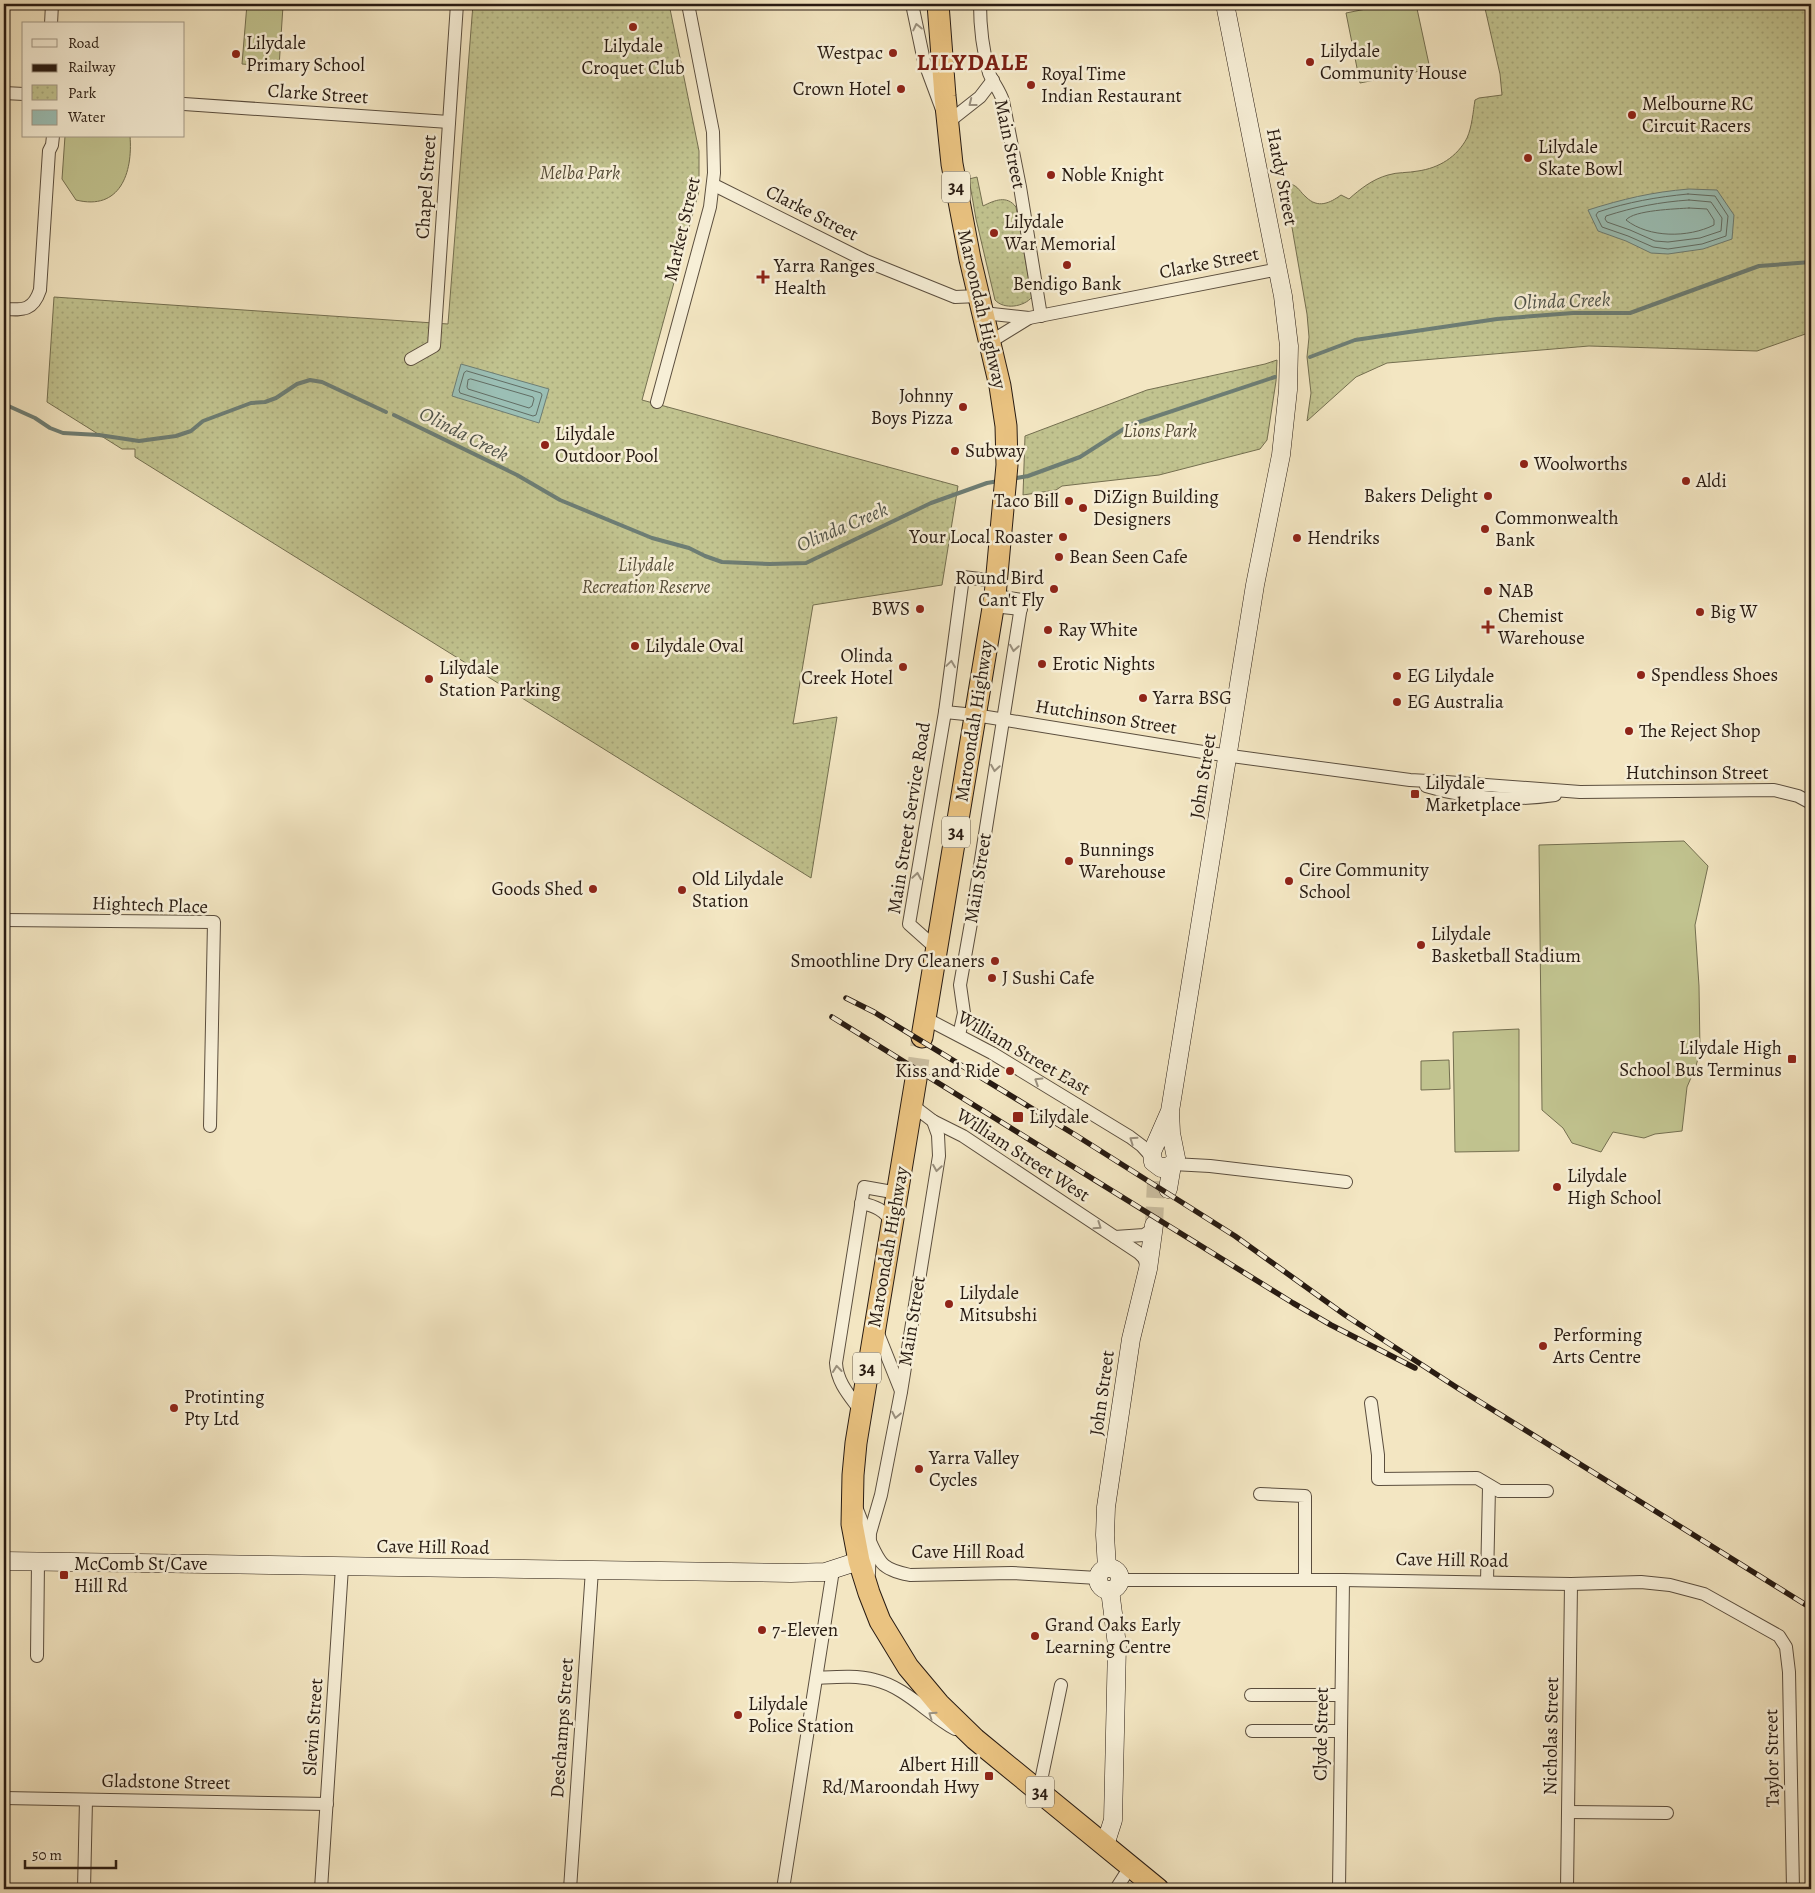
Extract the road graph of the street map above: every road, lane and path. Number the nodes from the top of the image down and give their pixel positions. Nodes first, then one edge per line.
1 (52, 4) edge
2 (457, 4) edge
3 (688, 4) edge
4 (912, 4) edge
5 (938, 4) edge
6 (980, 4) edge
7 (1225, 4) edge
8 (51, 22) edge
9 (993, 80) junction
10 (4, 93) edge
11 (22, 94) edge
12 (185, 104) edge
13 (449, 122) junction
14 (947, 123) junction
15 (44, 138) edge
16 (53, 138) edge
17 (49, 151) junction
18 (714, 185) junction
19 (1279, 269) junction
20 (981, 304) junction
21 (4, 310) edge
22 (1035, 317) junction
23 (990, 342) junction
24 (411, 359) dead end
25 (1289, 359) joint
26 (657, 402) dead end
27 (995, 594) junction
28 (944, 712) junction
29 (975, 715) junction
30 (1002, 720) junction
31 (1228, 756) junction
32 (1811, 802) edge
33 (4, 920) edge
34 (937, 949) junction
35 (924, 1028) joint
36 (959, 1036) junction
37 (916, 1079) tunnel mouth
38 (912, 1105) junction
39 (933, 1121) junction
40 (210, 1126) dead end
41 (1164, 1163) junction
42 (1346, 1182) dead end
43 (898, 1193) junction
44 (861, 1203) junction
45 (892, 1224) junction
46 (1156, 1228) joint
47 (1115, 1237) junction
48 (1148, 1269) junction
49 (875, 1326) junction
50 (901, 1392) junction
51 (1371, 1403) dead end
52 (860, 1410) junction
53 (1489, 1487) junction
54 (1547, 1491) dead end
55 (1260, 1494) dead end
56 (852, 1498) junction
57 (870, 1538) junction
58 (4, 1561) edge
59 (860, 1561) junction
60 (38, 1562) junction
61 (342, 1567) junction
62 (592, 1570) junction
63 (833, 1570) junction
64 (1109, 1579) junction
65 (1306, 1580) junction
66 (1343, 1580) junction
67 (1487, 1582) junction
68 (1571, 1584) junction
69 (869, 1592) junction
70 (1772, 1632) joint
71 (37, 1656) dead end
72 (817, 1678) junction
73 (1061, 1685) dead end
74 (1252, 1695) dead end
75 (1340, 1695) junction
76 (1252, 1731) dead end
77 (1340, 1731) junction
78 (975, 1739) junction
79 (1039, 1790) junction
80 (4, 1798) edge
81 (86, 1800) junction
82 (327, 1804) junction
83 (1568, 1812) junction
84 (1667, 1813) dead end
85 (1105, 1845) junction
86 (1130, 1866) junction
87 (84, 1889) edge
88 (321, 1889) edge
89 (570, 1889) edge
90 (783, 1889) edge
91 (1116, 1889) edge
92 (1158, 1889) edge
93 (1339, 1889) edge
94 (1567, 1889) edge
95 (1793, 1889) edge

1 - 8 street
2 - 13 street, Chapel Street
3 - 18 street, Market Street
14 -> 4 street
5 - 14 highway, Maroondah Highway / 34
6 - 9 street, Main Street
7 - 19 main road, Hardy Street
9 -> 14 street
9 - 22 street, Main Street
10 - 11 street
12 - 13 street, Clarke Street
13 - 24 street, Chapel Street
14 - 20 highway, Maroondah Highway / 34
15 - 17 street
16 - 17 street
17 - 21 street
18 - 20 street, Clarke Street
18 - 26 street, Market Street
19 - 22 street, Clarke Street
19 - 25 main road, Hardy Street
20 - 22 street, Clarke Street
20 - 23 highway, Maroondah Highway / 34
22 - 23 street, Clarke Street
23 - 27 highway, Maroondah Highway / 34
25 - 31 main road, John Street
28 -> 27 street
27 - 29 highway, Maroondah Highway / 34
27 -> 30 street
28 - 29 street, Main Street Service Road
34 -> 28 street, Main Street Service Road
29 - 30 street, Hutchinson Street
29 - 34 highway, Maroondah Highway / 34
30 - 31 street, Hutchinson Street
30 -> 36 street, Main Street
31 - 32 street, Hutchinson Street
31 - 41 main road, John Street
33 - 40 street, Hightech Place
34 - 35 highway, Maroondah Highway / 34
35 - 36 street, William Street East
41 -> 36 street, William Street East
37 - 38 highway, Maroondah Highway / 34
38 - 39 street, William Street West
38 - 43 highway, Maroondah Highway / 34
39 -> 47 street, William Street West
39 -> 50 street, Main Street
41 - 42 street, William Street East
43 - 44 street
43 - 45 highway, Maroondah Highway / 34
44 - 45 street
52 -> 44 street
45 - 49 highway, Maroondah Highway / 34
46 - 47 street
46 - 48 main road, John Street
47 - 48 street, William Street West
48 - 64 main road, John Street
49 - 50 street
49 - 52 highway, Maroondah Highway / 34
50 -> 57 street, Main Street
51 - 53 street
52 - 56 highway, Maroondah Highway / 34
53 - 54 street
53 - 67 street
55 - 65 street
56 - 57 street, Cave Hill Road
56 - 59 highway, Maroondah Highway / 34
57 - 64 street, Cave Hill Road
57 - 69 street
58 - 60 main road, Cave Hill Road
59 - 63 main road, Cave Hill Road
59 - 69 highway, Maroondah Highway / 34
60 - 61 main road, Cave Hill Road
60 - 71 street
61 - 62 main road, Cave Hill Road
61 - 82 street, Slevin Street
62 - 63 main road, Cave Hill Road
62 - 89 street, Deschamps Street
63 - 72 street
64 - 65 street, Cave Hill Road
64 - 85 main road, John Street
65 - 66 street, Cave Hill Road
66 - 67 street, Cave Hill Road
66 - 75 street, Clyde Street
67 - 68 street, Cave Hill Road
68 - 70 street, Cave Hill Road
68 - 83 street, Nicholas Street
69 - 78 highway, Maroondah Highway / 34
70 - 95 street, Taylor Street
78 -> 72 street
72 - 90 street
73 - 79 street
74 - 75 street
75 - 77 street, Clyde Street
76 - 77 street
77 - 93 street, Clyde Street
78 - 79 highway, Maroondah Highway / 34
79 - 85 highway, Maroondah Highway / 34
80 - 81 street, Gladstone Street
81 - 82 street, Gladstone Street
81 - 87 street
82 - 88 street, Slevin Street
83 - 84 street
83 - 94 street, Nicholas Street
85 - 86 highway, Maroondah Highway / 34
86 - 91 street
86 - 92 highway, Maroondah Highway / 34

